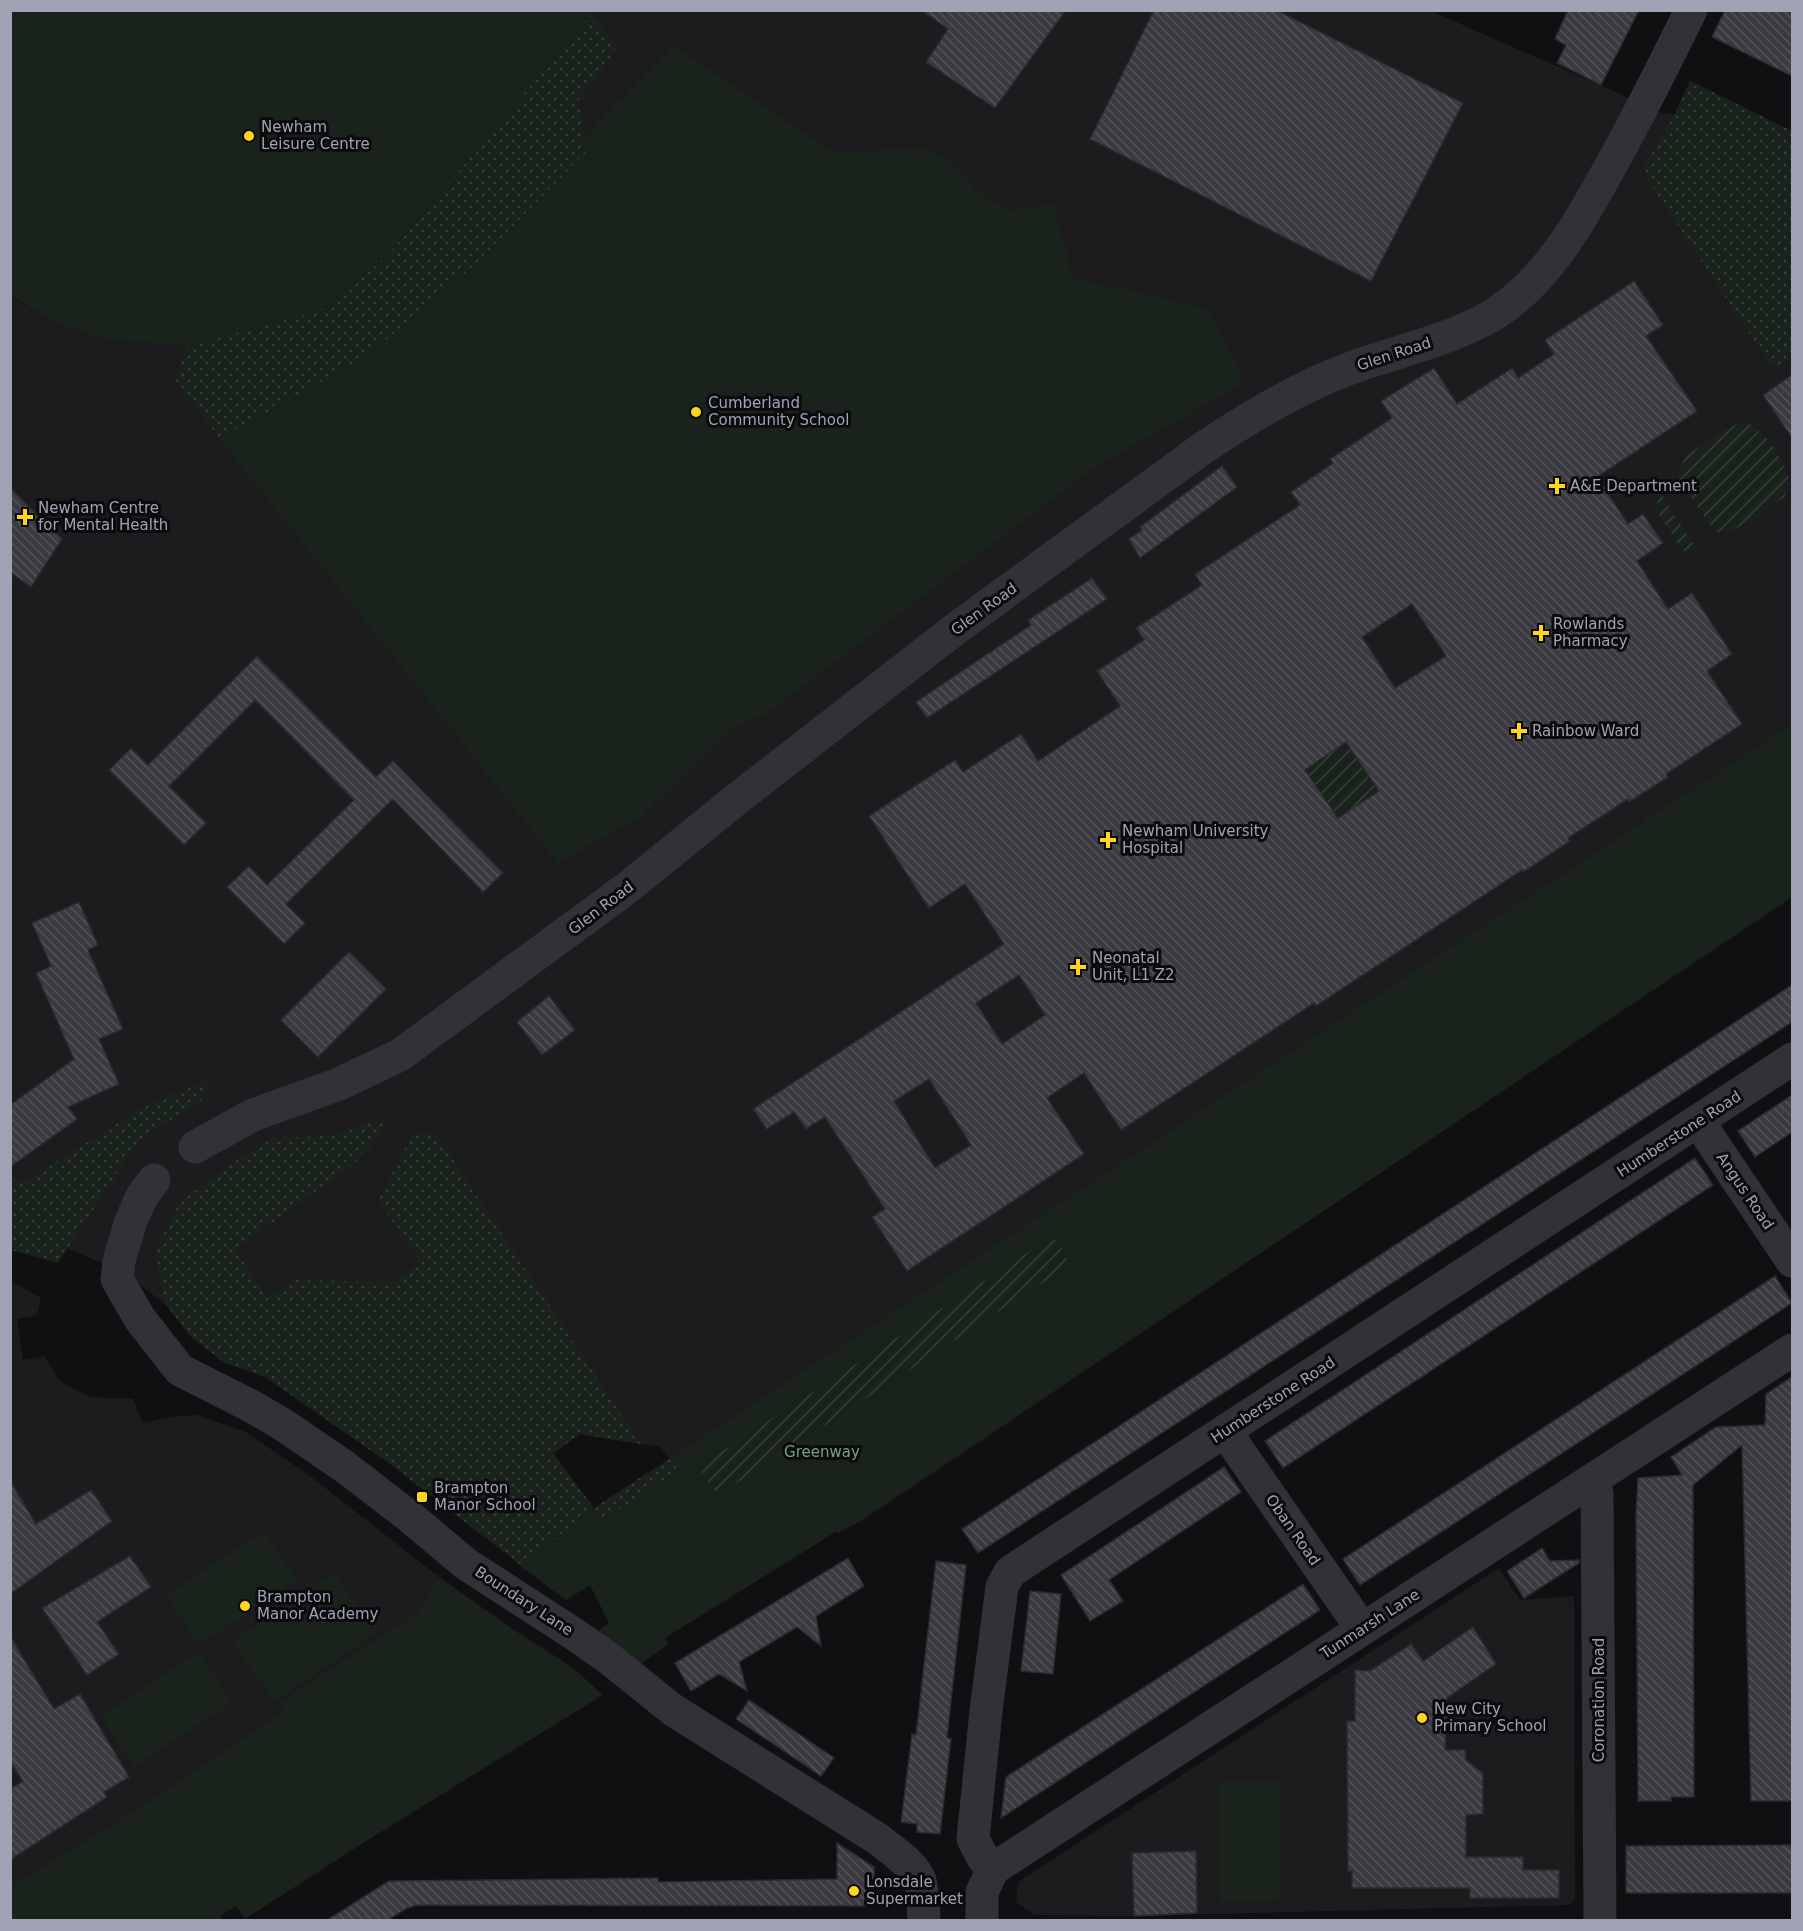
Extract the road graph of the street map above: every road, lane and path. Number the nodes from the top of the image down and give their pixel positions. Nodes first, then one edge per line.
1 (1692, 10) edge
2 (1792, 1059) edge
3 (1698, 1122) junction
4 (195, 1147) dead end
5 (154, 1180) dead end
6 (1792, 1261) edge
7 (1792, 1350) edge
8 (1225, 1431) junction
9 (1590, 1482) junction
10 (1362, 1629) junction
11 (993, 1869) junction
12 (924, 1920) edge
13 (982, 1920) edge
14 (1600, 1920) edge

1 - 4 street, Glen Road
2 - 3 street, Humberstone Road
3 - 6 street, Angus Road
3 - 8 street, Humberstone Road
5 - 12 street, Boundary Lane
7 - 9 street, Tunmarsh Lane
8 - 10 street, Oban Road
8 - 11 street, Humberstone Road
9 - 10 street, Tunmarsh Lane
9 - 14 street, Coronation Road
10 - 11 street, Tunmarsh Lane
11 - 13 street

